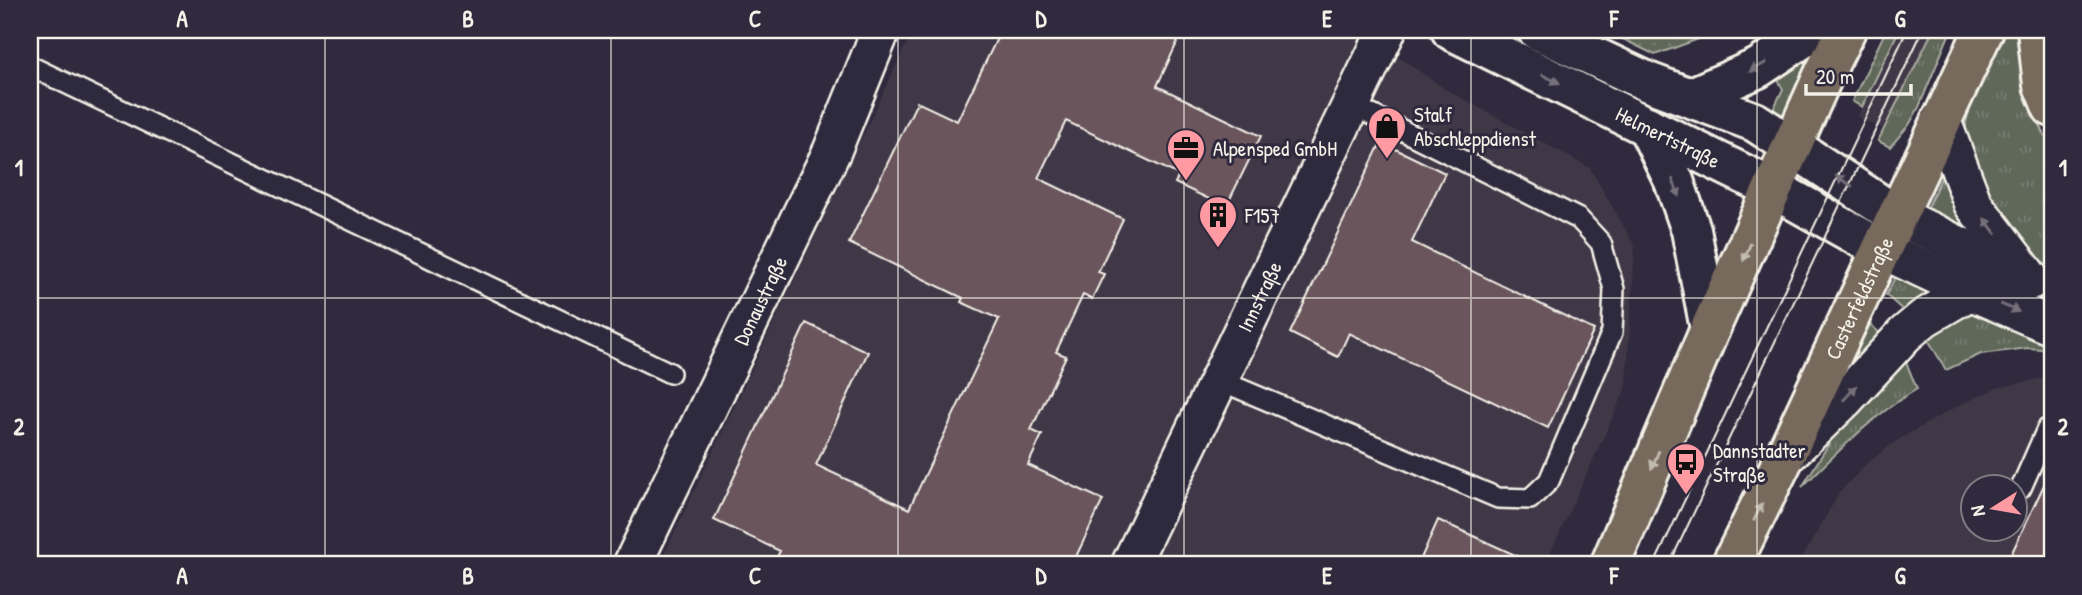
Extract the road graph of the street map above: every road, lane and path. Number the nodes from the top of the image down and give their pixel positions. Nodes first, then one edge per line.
1 (881, 30) edge
2 (1387, 30) edge
3 (1451, 30) edge
4 (1537, 30) edge
5 (1815, 30) edge
6 (1846, 30) edge
7 (1984, 30) edge
8 (2037, 30) edge
9 (30, 66) edge
10 (1692, 97) junction
11 (1350, 104) junction
12 (2052, 107) edge
13 (1941, 119) junction
14 (1647, 126) junction
15 (1792, 146) junction
16 (1774, 189) junction
17 (1889, 232) junction
18 (2042, 285) edge
19 (1970, 291) junction
20 (2052, 326) edge
21 (1710, 330) junction
22 (670, 373) dead end
23 (1219, 380) junction
24 (2052, 431) edge
25 (1784, 458) junction
26 (2028, 472) edge
27 (632, 565) edge
28 (1130, 565) edge
29 (1610, 565) edge
30 (1731, 565) edge

1 - 27 street, Donaustraße
2 - 11 street, Innstraße
3 -> 14 street, Helmertstraße
4 - 10 street, Helmertstraße
5 -> 10 street
6 - 15 main road
7 - 13 main road, Casterfeldstraße
8 - 12 main road
9 - 22 lane
10 - 15 street, Helmertstraße
11 - 23 street, Innstraße
11 - 23 lane
13 - 17 main road, Casterfeldstraße
18 -> 13 street
14 - 16 street, Helmertstraße
14 -> 21 street
15 - 16 main road
17 -> 15 street, Helmertstraße
16 - 17 street, Helmertstraße
16 -> 21 main road
17 - 18 street
17 - 19 street
17 - 25 main road, Casterfeldstraße
19 -> 20 street
25 -> 19 street
21 -> 29 main road
23 - 28 street, Innstraße
24 - 26 lane
30 -> 25 main road, Casterfeldstraße

